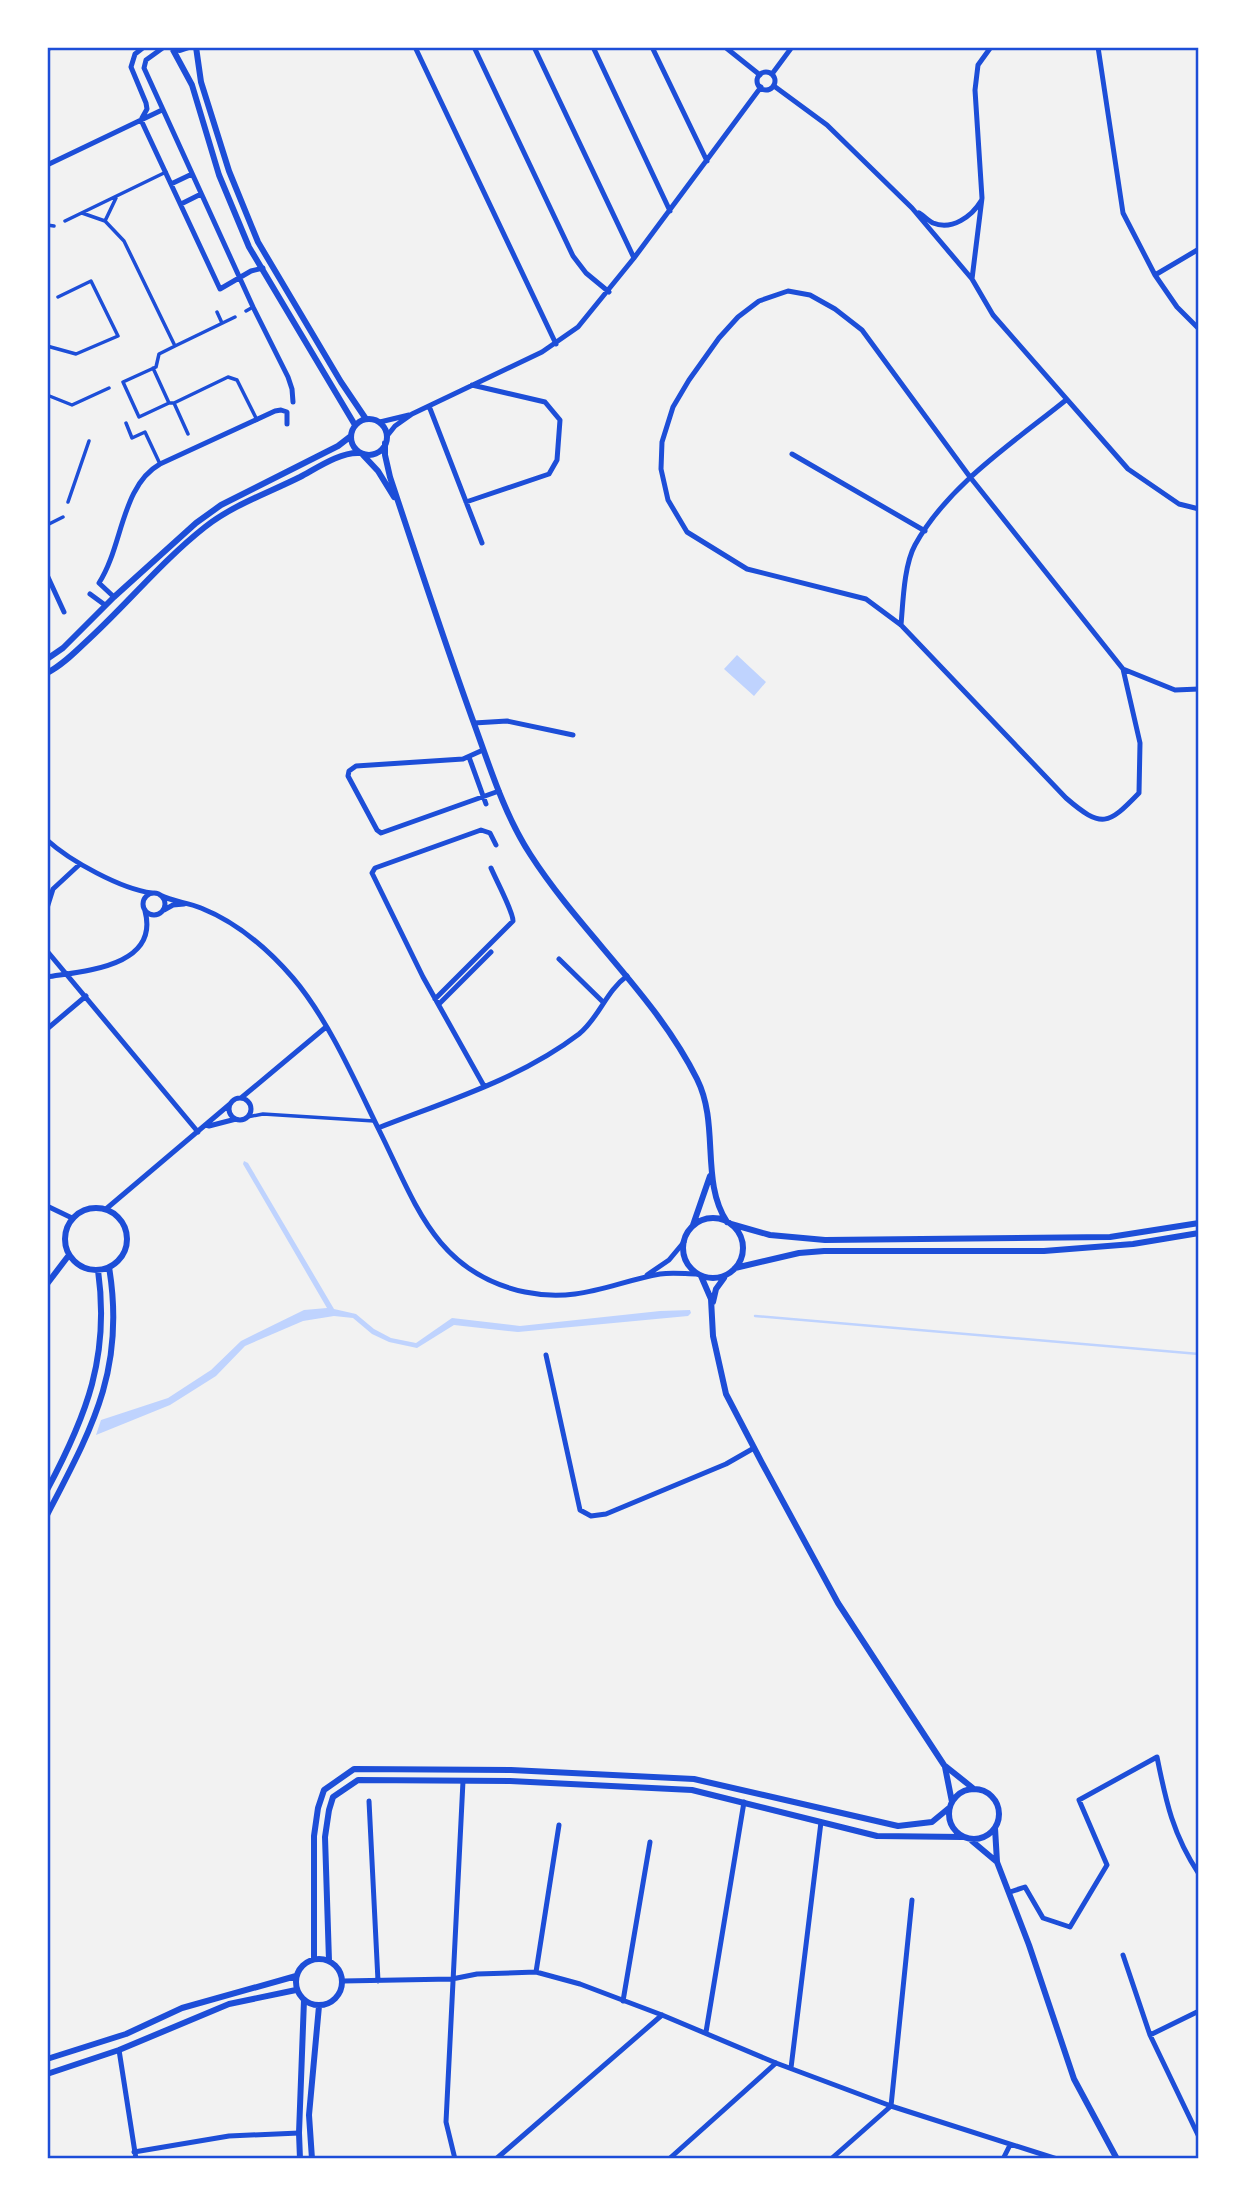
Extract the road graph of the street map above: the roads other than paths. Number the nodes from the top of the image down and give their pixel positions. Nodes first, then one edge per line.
1 (144, 47) edge
2 (189, 47) edge
3 (196, 47) edge
4 (415, 47) edge
5 (474, 47) edge
6 (534, 47) edge
7 (593, 47) edge
8 (652, 47) edge
9 (725, 47) edge
10 (792, 47) edge
11 (991, 47) edge
12 (1098, 47) edge
13 (169, 48) edge
14 (772, 74) junction
15 (760, 75) junction
16 (774, 86) junction
17 (761, 88) junction
18 (162, 110) junction
19 (141, 120) junction
20 (707, 161) junction
21 (47, 165) edge
22 (166, 172) junction
23 (192, 174) junction
24 (171, 184) junction
25 (201, 194) junction
26 (117, 196) junction
27 (982, 198) junction
28 (181, 205) junction
29 (912, 208) junction
30 (670, 211) junction
31 (82, 213) junction
32 (65, 221) dead end
33 (105, 221) junction
34 (47, 225) edge
35 (54, 226) dead end
36 (1199, 249) edge
37 (634, 258) junction
38 (263, 268) junction
39 (1155, 275) junction
40 (239, 277) junction
41 (972, 279) junction
42 (608, 292) junction
43 (58, 297) dead end
44 (253, 307) junction
45 (246, 311) dead end
46 (217, 312) dead end
47 (234, 317) dead end
48 (222, 323) junction
49 (1199, 330) edge
50 (556, 344) junction
51 (47, 346) edge
52 (175, 346) junction
53 (153, 368) junction
54 (472, 384) junction
55 (109, 388) dead end
56 (47, 395) edge
57 (1066, 400) junction
58 (293, 402) dead end
59 (171, 403) junction
60 (429, 406) junction
61 (412, 414) junction
62 (366, 419) junction
63 (257, 420) junction
64 (380, 422) junction
65 (126, 423) dead end
66 (287, 424) dead end
67 (355, 425) junction
68 (188, 435) dead end
69 (351, 436) junction
70 (386, 440) junction
71 (89, 441) dead end
72 (360, 453) junction
73 (792, 454) dead end
74 (160, 464) junction
75 (970, 477) junction
76 (68, 502) dead end
77 (466, 502) junction
78 (1199, 509) edge
79 (402, 515) junction
80 (63, 517) dead end
81 (47, 525) edge
82 (925, 531) junction
83 (482, 543) dead end
84 (47, 575) edge
85 (90, 594) dead end
86 (114, 597) junction
87 (105, 605) junction
88 (64, 611) dead end
89 (901, 625) junction
90 (47, 659) edge
91 (1123, 669) junction
92 (47, 673) edge
93 (1199, 689) edge
94 (474, 723) junction
95 (573, 735) dead end
96 (483, 750) junction
97 (469, 757) junction
98 (499, 791) junction
99 (484, 797) junction
100 (486, 804) dead end
101 (47, 840) edge
102 (496, 845) dead end
103 (80, 864) junction
104 (491, 868) dead end
105 (123, 884) junction
106 (152, 893) junction
107 (160, 895) junction
108 (194, 905) junction
109 (47, 908) edge
110 (144, 908) junction
111 (162, 911) junction
112 (47, 951) edge
113 (491, 952) dead end
114 (559, 958) dead end
115 (65, 974) junction
116 (627, 976) junction
117 (47, 977) edge
118 (86, 996) junction
119 (437, 1002) junction
120 (603, 1002) junction
121 (326, 1027) junction
122 (47, 1029) edge
123 (484, 1086) junction
124 (241, 1098) junction
125 (230, 1104) junction
126 (247, 1117) junction
127 (236, 1119) junction
128 (374, 1121) junction
129 (206, 1126) junction
130 (378, 1128) junction
131 (198, 1132) junction
132 (712, 1167) junction
133 (47, 1206) edge
134 (106, 1209) junction
135 (72, 1218) junction
136 (729, 1223) junction
137 (1199, 1223) edge
138 (693, 1226) junction
139 (1199, 1233) edge
140 (684, 1242) junction
141 (69, 1255) junction
142 (108, 1267) junction
143 (735, 1268) junction
144 (98, 1270) junction
145 (728, 1274) junction
146 (699, 1275) junction
147 (638, 1280) junction
148 (47, 1284) edge
149 (711, 1311) junction
150 (546, 1355) dead end
151 (754, 1448) junction
152 (47, 1490) edge
153 (47, 1515) edge
154 (944, 1765) junction
155 (463, 1781) junction
156 (974, 1788) junction
157 (369, 1801) dead end
158 (744, 1802) junction
159 (950, 1805) junction
160 (821, 1822) junction
161 (559, 1825) dead end
162 (995, 1828) junction
163 (966, 1838) junction
164 (650, 1842) dead end
165 (997, 1862) junction
166 (1199, 1874) edge
167 (1010, 1892) junction
168 (912, 1900) dead end
169 (1123, 1955) dead end
170 (314, 1959) junction
171 (329, 1961) junction
172 (536, 1972) junction
173 (296, 1976) junction
174 (452, 1979) junction
175 (343, 1980) junction
176 (378, 1982) junction
177 (296, 1990) junction
178 (304, 2000) junction
179 (623, 2001) junction
180 (320, 2006) junction
181 (1199, 2011) edge
182 (662, 2015) junction
183 (706, 2032) junction
184 (1150, 2035) junction
185 (119, 2050) junction
186 (47, 2059) edge
187 (776, 2063) junction
188 (791, 2068) junction
189 (47, 2074) edge
190 (891, 2106) junction
191 (299, 2133) junction
192 (1199, 2137) edge
193 (1010, 2145) junction
194 (135, 2155) edge
195 (1114, 2156) edge
196 (300, 2159) edge
197 (312, 2159) edge
198 (455, 2159) edge
199 (496, 2159) edge
200 (669, 2159) edge
201 (831, 2159) edge
202 (1003, 2159) edge
203 (1057, 2159) edge

1 - 19 street
2 - 13 street
3 - 62 street
4 - 50 street
5 - 42 street
6 - 37 street
7 - 30 street
8 - 20 street
9 - 15 street
10 - 14 street
11 - 27 street
12 - 39 street
13 - 18 street
13 - 38 street
14 - 15 street
14 - 16 street
15 - 17 street
16 - 17 street
16 - 29 street
17 - 20 street
18 - 19 street
18 - 23 street
19 - 21 street
19 - 22 street
20 - 30 street
22 - 24 street
22 - 26 street
23 - 24 street
23 - 25 street
24 - 28 street
25 - 28 street
25 - 40 street
26 - 31 street
26 - 33 street
27 - 29 street
27 - 41 street
28 - 40 street
29 - 41 street
30 - 37 street
31 - 32 street
31 - 33 street
33 - 52 street
34 - 35 street
36 - 39 street
37 - 42 street
38 - 40 street
38 - 67 street
39 - 49 street
40 - 44 street
41 - 57 street
42 - 50 street
43 - 51 street
44 - 45 street
44 - 58 street
46 - 48 street
47 - 48 street
48 - 52 street
50 - 54 street
52 - 53 street
53 - 59 street
53 - 59 street
54 - 60 street
54 - 77 street
55 - 56 street
57 - 75 street
57 - 78 street
59 - 63 street
59 - 68 street
60 - 61 street
60 - 77 street
61 - 64 street
61 - 70 street
62 - 64 street
62 - 67 street
63 - 66 street
63 - 74 street
64 - 70 street
65 - 74 street
67 - 69 street
69 - 72 street
69 - 86 street
70 - 72 street
70 - 79 street
71 - 76 street
72 - 79 street
72 - 92 street
73 - 82 street
74 - 86 street
75 - 82 street
75 - 89 street
75 - 91 street
77 - 83 street
79 - 94 street
80 - 81 street
82 - 89 street
84 - 88 street
85 - 87 street
86 - 87 street
87 - 90 street
89 - 91 street
91 - 93 street
94 - 95 street
94 - 96 street
96 - 97 street
96 - 98 street
97 - 99 street
97 - 99 street
98 - 99 street
98 - 116 street
99 - 100 street
101 - 103 street
102 - 119 street
103 - 105 street
103 - 109 street
104 - 119 street
105 - 106 street
105 - 110 street
106 - 107 street
106 - 110 street
107 - 108 street
107 - 111 street
108 - 111 street
108 - 121 street
110 - 111 street
110 - 115 street
112 - 115 street
113 - 119 street
114 - 120 street
115 - 117 street
115 - 118 street
116 - 120 street
116 - 132 street
118 - 122 street
118 - 131 street
119 - 123 street
120 - 123 street
121 - 124 street
121 - 128 street
123 - 130 street
124 - 125 street
124 - 126 street
125 - 127 street
125 - 129 street
126 - 127 street
126 - 128 street
127 - 129 street
128 - 130 street
129 - 131 street
130 - 147 street
131 - 134 street
132 - 136 street
132 - 138 street
133 - 135 street
134 - 135 street
134 - 142 street
135 - 141 street
136 - 137 street
136 - 138 street
136 - 143 street
138 - 140 street
139 - 143 street
140 - 146 street
140 - 147 street
141 - 144 street
141 - 148 street
142 - 144 street
142 - 153 street
143 - 145 street
144 - 152 street
145 - 146 street
145 - 149 street
146 - 147 street
146 - 149 street
149 - 151 street
150 - 151 street
151 - 154 street
154 - 156 street
154 - 159 street
155 - 158 street
155 - 171 street
155 - 174 street
156 - 159 street
156 - 162 street
157 - 176 street
158 - 160 street
158 - 183 street
159 - 163 street
159 - 170 street
160 - 163 street
160 - 188 street
161 - 172 street
162 - 163 street
162 - 165 street
163 - 165 street
164 - 179 street
165 - 167 street
166 - 167 street
167 - 195 street
168 - 190 street
169 - 184 street
170 - 171 street
170 - 173 street
171 - 175 street
172 - 174 street
172 - 179 street
173 - 177 street
173 - 186 street
174 - 176 street
174 - 198 street
175 - 176 street
175 - 180 street
177 - 178 street
177 - 185 street
178 - 180 street
178 - 191 street
179 - 182 street
180 - 197 street
181 - 184 street
182 - 183 street
182 - 199 street
183 - 187 street
184 - 192 street
185 - 189 street
185 - 194 street
187 - 188 street
187 - 200 street
188 - 190 street
190 - 193 street
190 - 201 street
191 - 194 street
191 - 196 street
193 - 202 street
193 - 203 street

